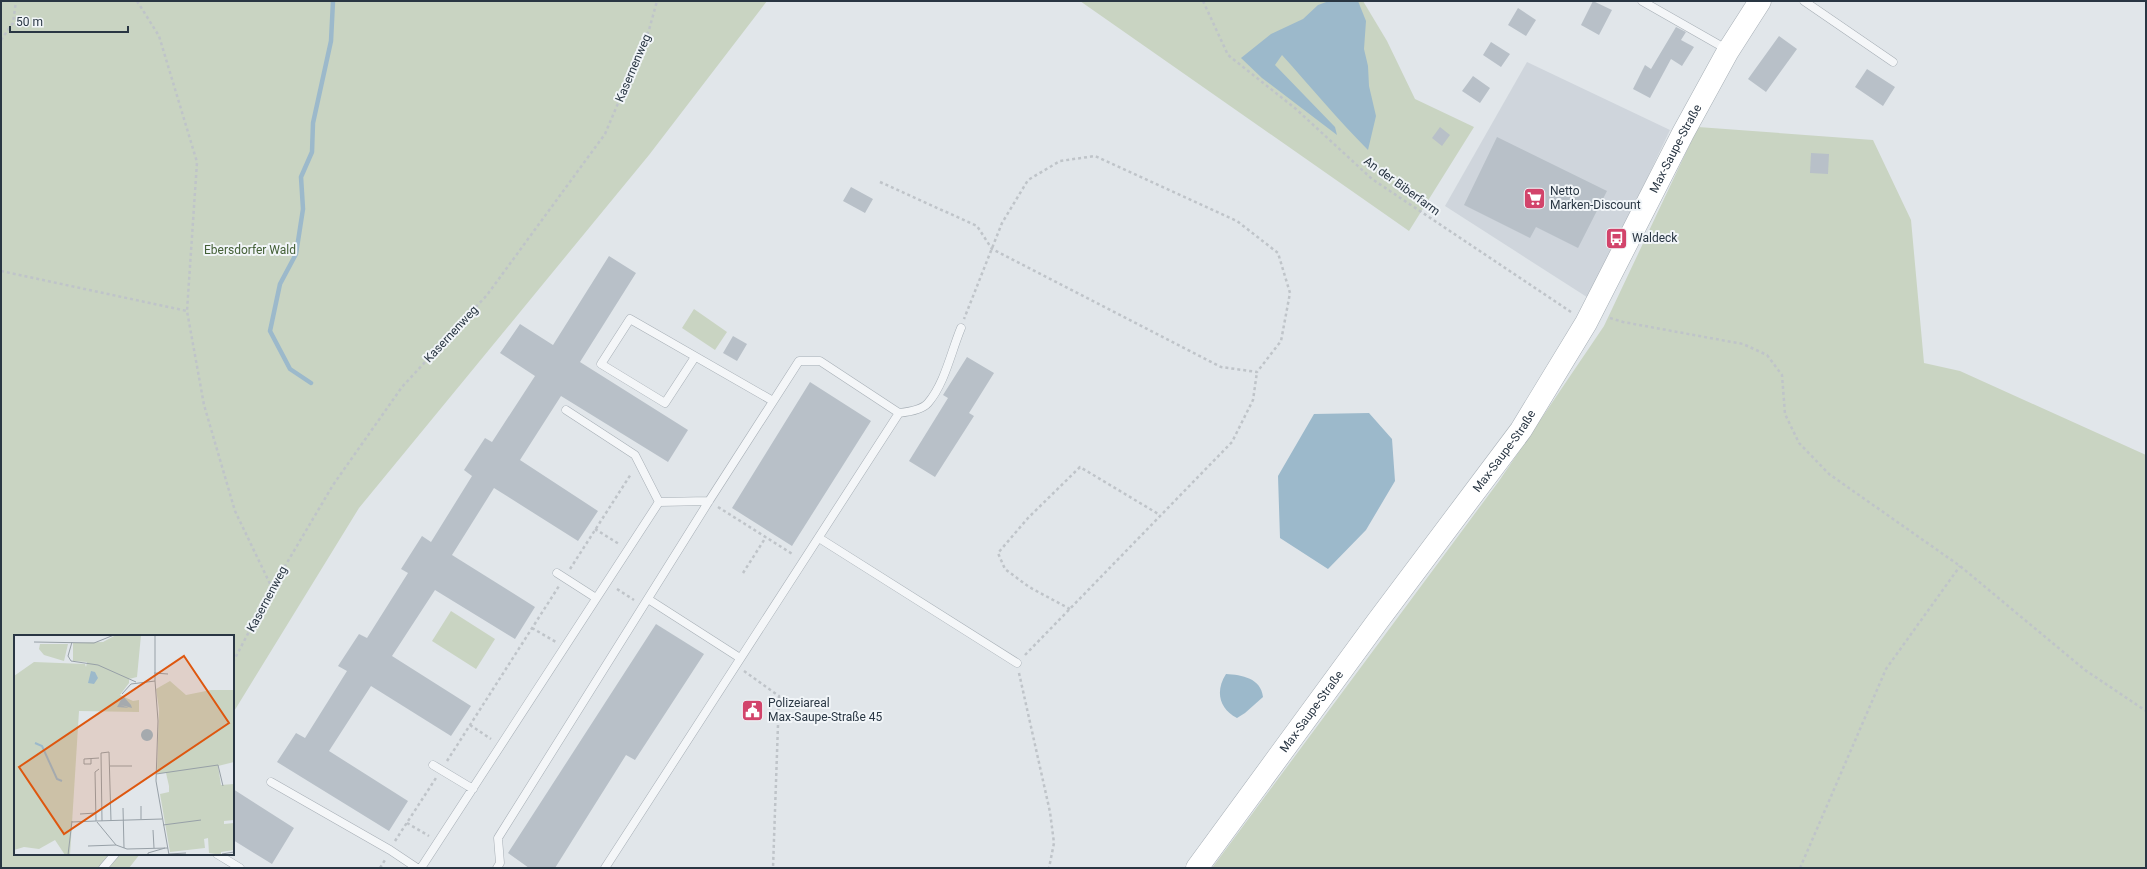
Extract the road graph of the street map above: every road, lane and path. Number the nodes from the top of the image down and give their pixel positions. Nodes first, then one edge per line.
1 (16, 1) edge
2 (137, 1) edge
3 (657, 1) edge
4 (1203, 1) edge
5 (1642, 1) edge
6 (1760, 1) edge
7 (1804, 1) edge
8 (1, 40) edge
9 (1728, 50) junction
10 (1893, 62) dead end
11 (880, 182) dead end
12 (992, 249) junction
13 (1, 271) edge
14 (187, 311) junction
15 (1589, 317) junction
16 (961, 328) joint
17 (695, 357) junction
18 (1257, 372) junction
19 (773, 401) junction
20 (566, 410) dead end
21 (899, 413) junction
22 (642, 467) junction
23 (709, 501) junction
24 (659, 502) junction
25 (1160, 515) junction
26 (596, 529) junction
27 (766, 537) junction
28 (819, 538) junction
29 (628, 549) junction
30 (804, 561) junction
31 (1960, 566) junction
32 (557, 573) dead end
33 (743, 573) dead end
34 (564, 578) junction
35 (272, 588) junction
36 (596, 598) junction
37 (648, 599) junction
38 (1070, 609) junction
39 (532, 628) junction
40 (564, 647) junction
41 (740, 658) junction
42 (234, 660) edge
43 (1017, 663) junction
44 (764, 684) dead end
45 (2146, 711) edge
46 (470, 725) junction
47 (501, 745) junction
48 (433, 765) dead end
49 (442, 770) junction
50 (271, 782) dead end
51 (473, 789) junction
52 (407, 823) junction
53 (438, 842) junction
54 (390, 850) junction
55 (113, 855) edge
56 (219, 855) edge
57 (103, 868) edge
58 (240, 868) edge
59 (380, 868) edge
60 (417, 868) edge
61 (421, 868) edge
62 (497, 868) edge
63 (605, 868) edge
64 (773, 868) edge
65 (1049, 868) edge
66 (1197, 868) edge
67 (1800, 868) edge

1 - 8 path
2 - 14 path
3 - 35 path, Kasernenweg
4 - 15 path, An der Biberfarm
5 - 9 lane
6 - 9 street, Max-Saupe-Straße
7 - 10 lane
9 - 15 street, Max-Saupe-Straße
11 - 12 path
12 - 16 path
12 - 18 path
12 - 18 path
13 - 14 path
14 - 35 path
15 - 31 path, An der Biberfarm
15 - 66 street, Max-Saupe-Straße
16 - 21 lane
17 - 17 lane
17 - 19 lane
18 - 25 path
19 - 21 lane
19 - 23 lane
20 - 22 lane
21 - 28 lane
22 - 24 lane
22 - 26 path
23 - 24 lane
23 - 27 path
23 - 37 lane
24 - 29 lane
25 - 38 path
25 - 38 path
26 - 29 path
26 - 34 path
27 - 30 path
27 - 33 path
28 - 30 lane
28 - 43 lane
29 - 36 lane
30 - 41 lane
31 - 45 path, An der Biberfarm
31 - 67 path
32 - 34 lane
34 - 36 lane
34 - 39 path
35 - 42 path, Kasernenweg
36 - 40 lane
37 - 41 lane
37 - 62 lane
38 - 43 path
39 - 40 path
39 - 46 path
40 - 47 lane
41 - 63 lane
43 - 65 path
44 - 64 path
46 - 47 path
46 - 49 path
47 - 51 lane
48 - 49 lane
49 - 51 lane
49 - 52 path
50 - 54 lane
51 - 53 lane
52 - 53 path
52 - 54 path
53 - 61 lane
54 - 59 path
54 - 60 lane
55 - 57 lane
56 - 58 lane

